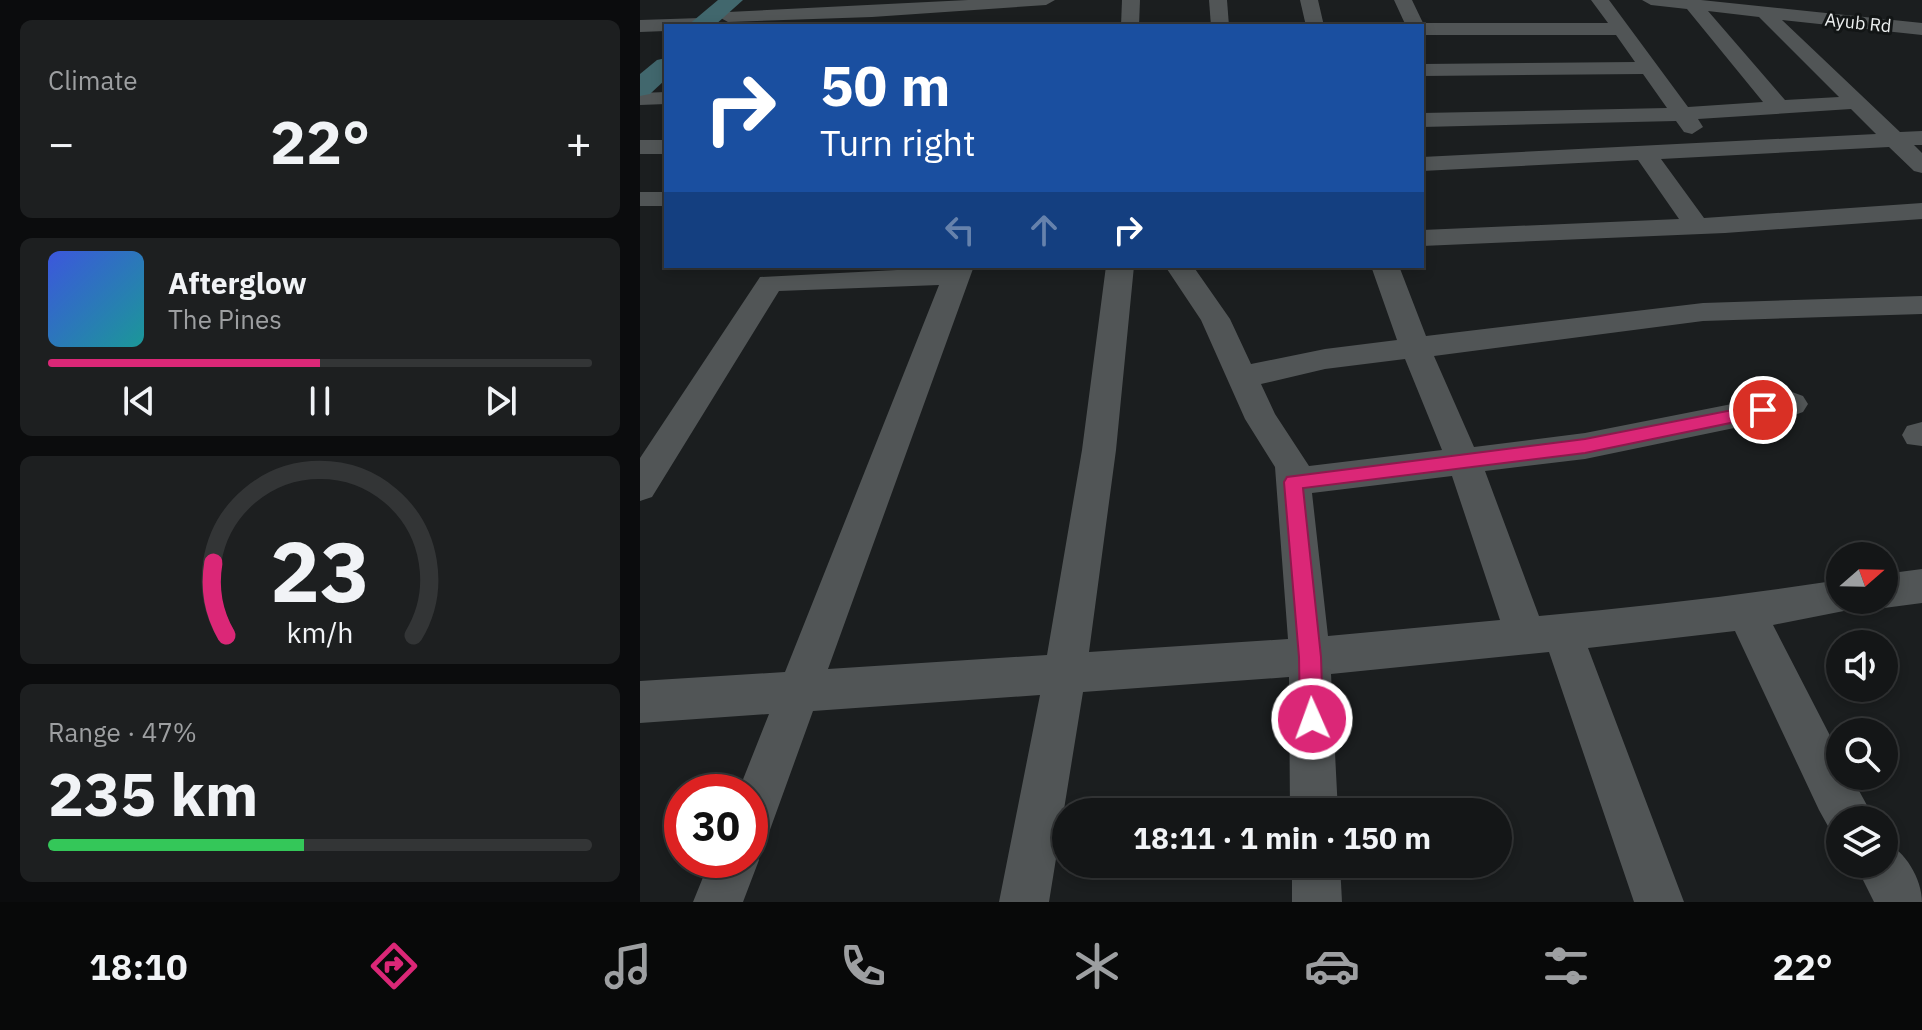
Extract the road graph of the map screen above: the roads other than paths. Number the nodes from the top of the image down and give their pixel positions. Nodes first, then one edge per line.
1 (749, 0) edge
2 (1039, 0) edge
3 (1046, 0) edge
4 (1131, 0) edge
5 (1218, 0) edge
6 (1309, 0) edge
7 (1403, 0) edge
8 (1600, 0) edge
9 (1860, 0) edge
10 (1663, 1) edge
11 (994, 4) junction
12 (1692, 4) junction
13 (1764, 12) junction
14 (715, 19) edge
15 (1013, 24) edge
16 (1130, 24) edge
17 (1220, 24) edge
18 (1315, 24) edge
19 (1414, 24) edge
20 (640, 26) edge
21 (1897, 27) junction
22 (1424, 29) edge
23 (1621, 29) junction
24 (1922, 29) edge
25 (1922, 48) edge
26 (664, 54) edge
27 (664, 68) edge
28 (1648, 68) junction
29 (1424, 70) edge
30 (640, 72) edge
31 (640, 88) edge
32 (664, 98) edge
33 (640, 99) edge
34 (1857, 102) junction
35 (1779, 107) junction
36 (1681, 114) junction
37 (1424, 120) edge
38 (1922, 138) edge
39 (1894, 139) junction
40 (640, 147) edge
41 (664, 147) edge
42 (1711, 148) junction
43 (1644, 152) junction
44 (1424, 164) edge
45 (1922, 166) edge
46 (640, 199) edge
47 (664, 199) edge
48 (1922, 211) edge
49 (1697, 226) junction
50 (1424, 238) edge
51 (1120, 268) edge
52 (1180, 268) edge
53 (1386, 268) edge
54 (958, 271) edge
55 (1922, 305) edge
56 (1416, 350) junction
57 (1241, 377) junction
58 (1792, 404) dead end
59 (1464, 462) junction
60 (1293, 482) junction
61 (640, 487) edge
62 (1922, 586) edge
63 (1898, 589) edge
64 (1826, 599) edge
65 (1745, 609) junction
66 (1544, 634) junction
67 (1310, 657) junction
68 (1065, 673) junction
69 (801, 691) junction
70 (640, 702) edge
71 (768, 775) edge
72 (1314, 798) edge
73 (1842, 806) edge
74 (728, 878) edge
75 (1316, 878) edge
76 (1888, 878) edge
77 (718, 902) edge
78 (1024, 902) edge
79 (1317, 902) edge
80 (1659, 902) edge
81 (1903, 902) edge

1 - 14 main road
2 - 3 street
2 - 11 street
4 - 16 street
5 - 17 street
6 - 18 street
7 - 19 street
8 - 23 street
9 - 21 street
10 - 12 street, Ayub Rd
11 - 14 street
11 - 15 street
12 - 13 street, Ayub Rd
12 - 35 street
13 - 21 street, Ayub Rd
13 - 34 street
14 - 20 street
21 - 24 street, Ayub Rd
21 - 25 street
22 - 23 street
23 - 28 street
26 - 30 main road
27 - 31 main road
28 - 29 street
28 - 36 street
32 - 33 street
34 - 35 street
34 - 39 street
35 - 36 street
36 - 37 street
36 - 42 street
38 - 39 street
39 - 42 street
39 - 45 street
40 - 41 street
42 - 43 street
43 - 44 street
43 - 49 street
46 - 47 street
48 - 49 street
49 - 50 street
51 - 68 street
52 - 57 street
53 - 56 street
54 - 61 street
54 - 69 street
55 - 56 street
56 - 57 street
56 - 59 street
57 - 60 street
58 - 59 street
59 - 60 street
59 - 66 street
60 - 67 street
62 - 63 street
64 - 65 street
65 - 66 street
65 - 73 street
66 - 67 street
66 - 80 street
67 - 68 street
67 - 72 street
68 - 69 street
68 - 78 street
69 - 70 street
69 - 71 street
74 - 77 street
75 - 79 street
76 - 81 street

